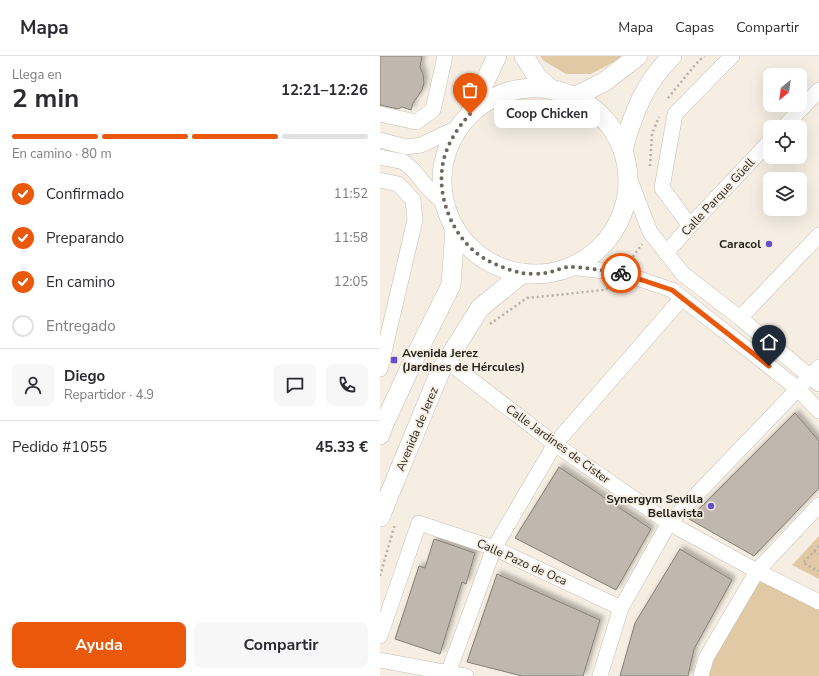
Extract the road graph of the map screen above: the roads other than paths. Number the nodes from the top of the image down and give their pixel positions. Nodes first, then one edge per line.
1 (445, 56) edge
2 (497, 56) edge
3 (524, 56) edge
4 (638, 56) edge
5 (672, 56) edge
6 (732, 56) edge
7 (552, 90) junction
8 (819, 90) edge
9 (574, 97) junction
10 (380, 114) edge
11 (464, 120) junction
12 (791, 120) edge
13 (380, 140) edge
14 (763, 148) edge
15 (623, 150) junction
16 (380, 156) edge
17 (628, 175) junction
18 (380, 180) edge
19 (445, 204) junction
20 (690, 226) junction
21 (455, 228) junction
22 (819, 235) edge
23 (666, 253) junction
24 (569, 267) junction
25 (523, 273) junction
26 (682, 298) junction
27 (740, 318) junction
28 (447, 361) junction
29 (380, 369) edge
30 (816, 375) edge
31 (798, 390) junction
32 (819, 411) edge
33 (381, 425) edge
34 (555, 444) junction
35 (819, 505) edge
36 (380, 517) edge
37 (669, 523) junction
38 (494, 548) junction
39 (757, 571) junction
40 (819, 602) edge
41 (621, 608) junction
42 (380, 636) edge
43 (380, 660) edge
44 (448, 674) edge
45 (466, 676) edge
46 (600, 676) edge
47 (701, 676) edge

1 - 10 street
2 - 11 main road
3 - 7 main road
4 - 9 main road
5 - 15 main road
6 - 20 street
7 - 9 main road
7 - 11 main road
8 - 12 street
9 - 15 main road
11 - 13 street
11 - 19 main road
14 - 20 street, Calle Parque Güell
15 - 17 main road
16 - 19 street
17 - 23 street
17 - 24 main road
18 - 29 street
19 - 21 main road
20 - 23 street, Calle Parque Güell
21 - 25 main road
21 - 33 main road
22 - 27 street
23 - 27 street
24 - 25 main road
24 - 26 street
25 - 28 main road, Avenida de Jerez
26 - 31 street
26 - 34 street
27 - 30 street
28 - 34 street, Calle Jardines de Cister
28 - 36 main road, Avenida de Jerez
30 - 31 street
31 - 32 street
31 - 37 street
34 - 37 street, Calle Jardines de Cister
34 - 38 street
35 - 39 street
37 - 39 street, Calle Jardines de Cister
37 - 41 street
38 - 41 street, Calle Pazo de Oca
38 - 42 street, Calle Pazo de Oca
38 - 44 street
39 - 40 street, Calle Jardines de Cister
39 - 47 street
41 - 46 street
43 - 44 street
44 - 45 street

